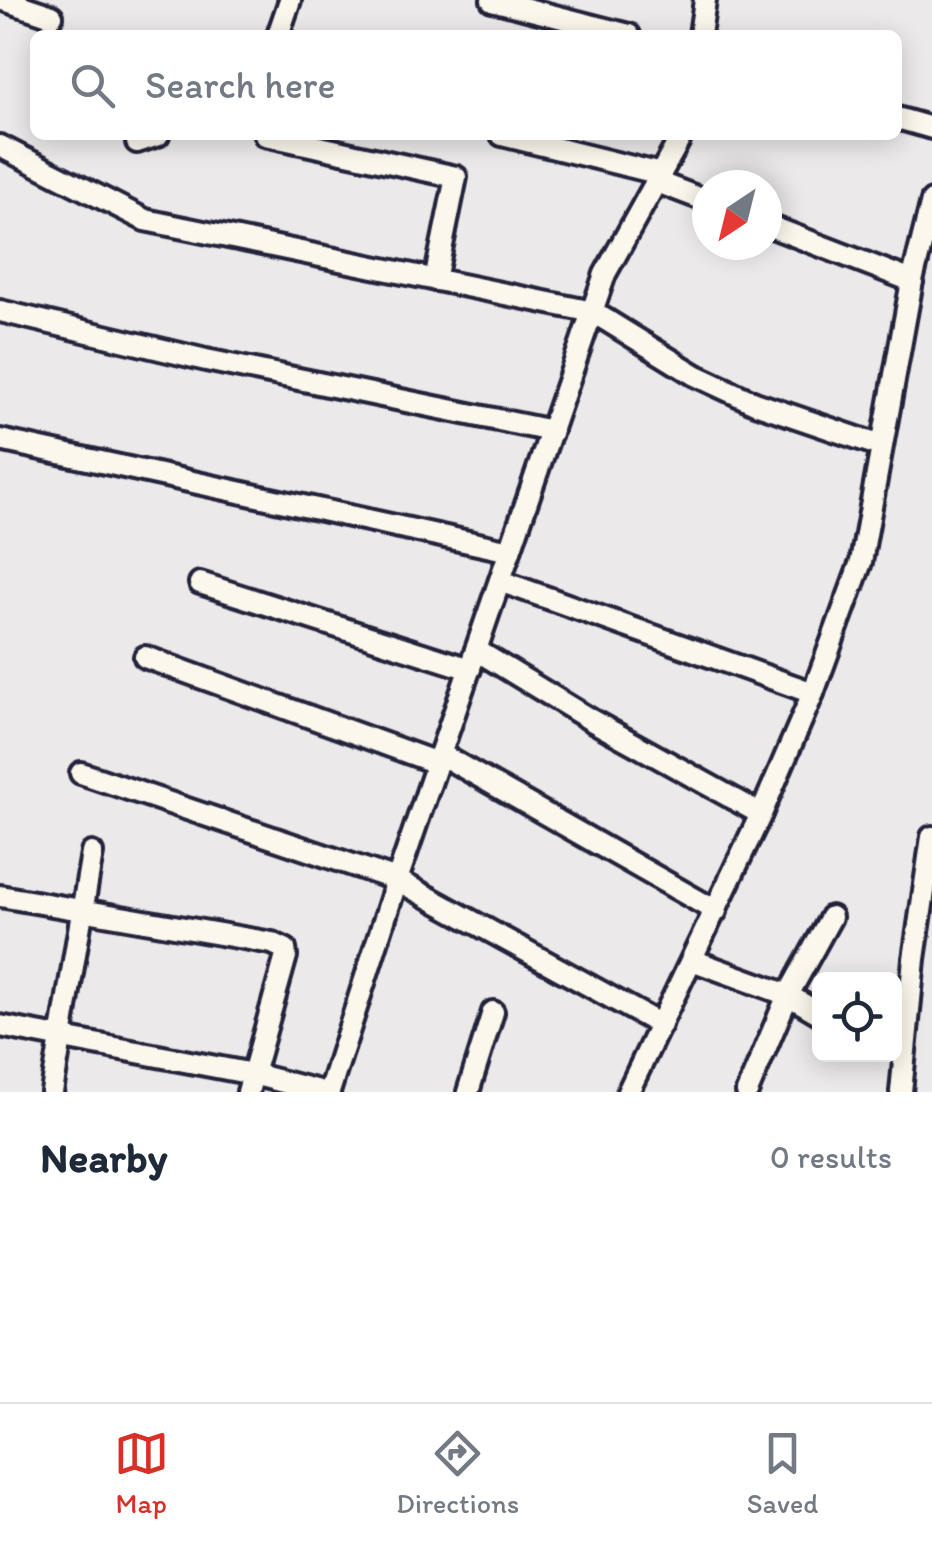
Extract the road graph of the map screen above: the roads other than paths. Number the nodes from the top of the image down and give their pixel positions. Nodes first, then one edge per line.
1 (4, 0) edge
2 (290, 0) edge
3 (492, 0) edge
4 (705, 0) edge
5 (52, 16) dead end
6 (280, 30) edge
7 (609, 30) edge
8 (701, 30) edge
9 (902, 119) edge
10 (932, 128) edge
11 (143, 140) edge
12 (288, 140) edge
13 (520, 140) edge
14 (679, 140) edge
15 (137, 142) dead end
16 (0, 146) edge
17 (659, 178) junction
18 (692, 194) edge
19 (932, 201) edge
20 (782, 231) edge
21 (435, 280) junction
22 (912, 281) junction
23 (0, 311) edge
24 (592, 312) junction
25 (552, 431) junction
26 (0, 440) edge
27 (881, 446) junction
28 (510, 550) junction
29 (500, 580) junction
30 (200, 582) dead end
31 (145, 657) dead end
32 (473, 659) junction
33 (813, 693) junction
34 (438, 759) junction
35 (81, 772) dead end
36 (760, 814) junction
37 (932, 838) edge
38 (92, 853) dead end
39 (397, 880) junction
40 (0, 896) edge
41 (82, 911) junction
42 (716, 912) junction
43 (831, 917) dead end
44 (692, 960) junction
45 (788, 995) junction
46 (812, 1009) edge
47 (493, 1012) dead end
48 (661, 1025) junction
49 (0, 1026) edge
50 (61, 1037) junction
51 (250, 1083) edge
52 (52, 1092) edge
53 (325, 1092) edge
54 (468, 1092) edge
55 (628, 1092) edge
56 (747, 1092) edge
57 (901, 1092) edge

1 - 5 street
2 - 6 street
3 - 7 street
4 - 8 street
9 - 10 street
11 - 15 street
12 - 21 street
13 - 17 street
14 - 17 street
16 - 21 street
17 - 18 street
17 - 24 street
19 - 22 street
20 - 22 street
21 - 24 street
22 - 27 street
23 - 25 street
24 - 25 street
24 - 27 street
25 - 28 street
26 - 28 street
27 - 33 street
28 - 29 street
29 - 32 street
29 - 33 street
30 - 32 street
31 - 34 street
32 - 34 street
32 - 36 street
33 - 36 street
34 - 39 street
34 - 42 street
35 - 39 street
36 - 42 street
37 - 57 street
38 - 41 street
39 - 48 street
39 - 53 street
40 - 41 street
41 - 50 street
41 - 51 street
42 - 44 street
43 - 45 street
44 - 45 street
44 - 48 street
45 - 46 street
45 - 56 street
47 - 54 street
48 - 55 street
49 - 50 street
50 - 51 street
50 - 52 street
51 - 53 street

